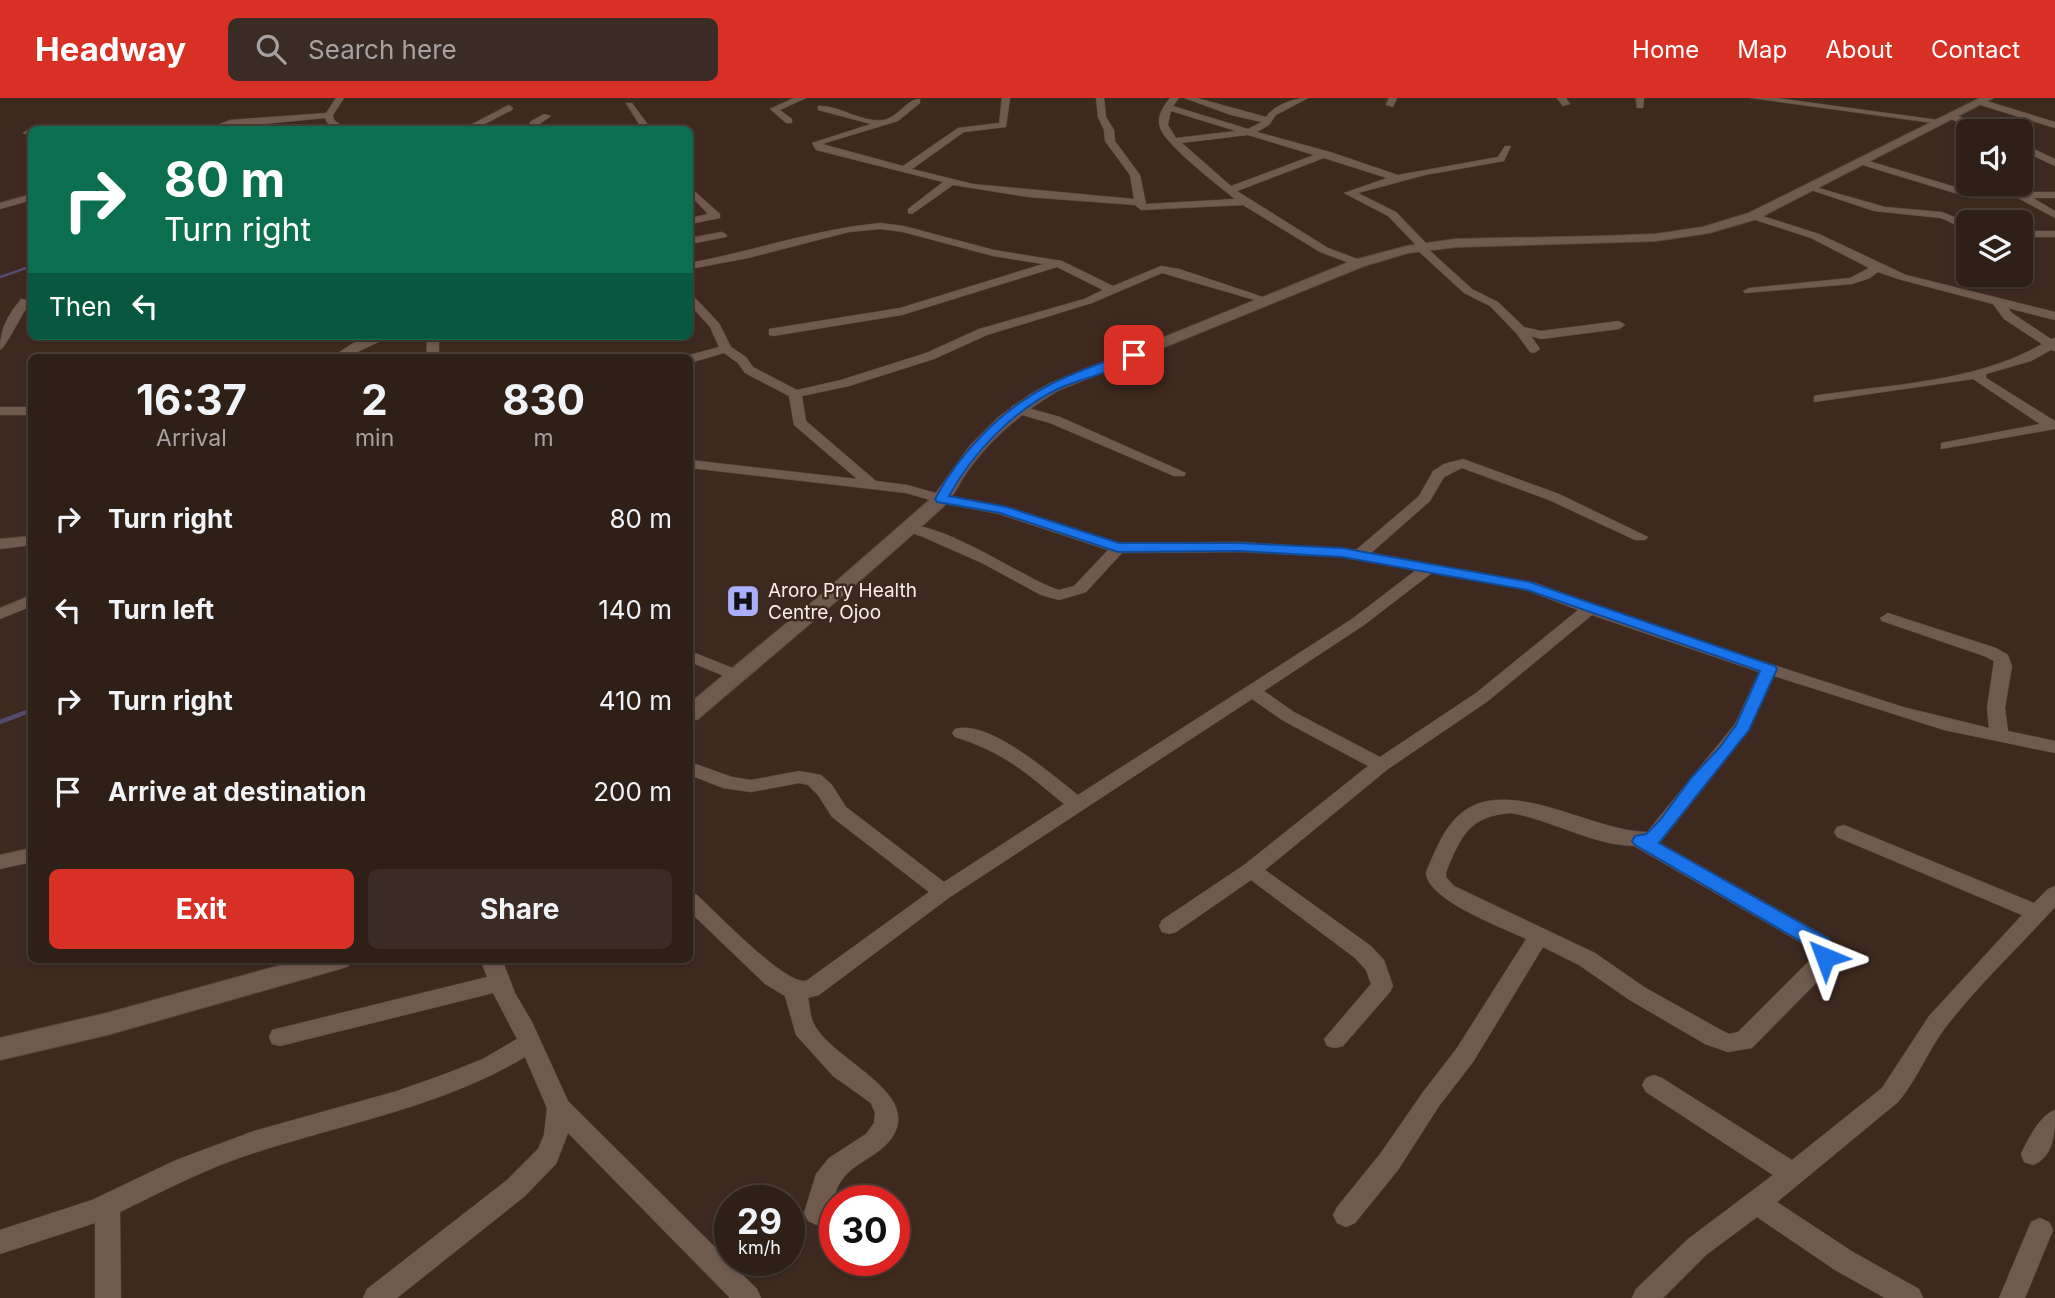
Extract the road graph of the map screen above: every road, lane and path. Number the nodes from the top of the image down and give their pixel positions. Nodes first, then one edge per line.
1 (340, 98) edge
2 (802, 98) edge
3 (1006, 98) edge
4 (1100, 98) edge
5 (1175, 98) edge
6 (1188, 98) edge
7 (1304, 98) edge
8 (1755, 98) edge
9 (1860, 98) edge
10 (1984, 100) edge
11 (917, 101) dead end
12 (629, 105) dead end
13 (1168, 107) junction
14 (509, 108) dead end
15 (821, 108) dead end
16 (1854, 110) junction
17 (329, 115) junction
18 (547, 116) dead end
19 (1946, 118) junction
20 (1267, 120) junction
21 (789, 121) dead end
22 (1956, 121) edge
23 (883, 124) junction
24 (2055, 125) edge
25 (221, 126) edge
26 (338, 126) edge
27 (474, 126) edge
28 (533, 126) edge
29 (645, 126) edge
30 (1249, 132) junction
31 (1174, 141) junction
32 (1508, 148) dead end
33 (2033, 152) edge
34 (1327, 154) junction
35 (1862, 162) junction
36 (2055, 163) edge
37 (905, 169) junction
38 (1394, 177) junction
39 (1956, 181) edge
40 (950, 182) junction
41 (1934, 182) junction
42 (1812, 187) junction
43 (1230, 190) junction
44 (1956, 190) edge
45 (693, 193) edge
46 (2055, 195) edge
47 (2022, 196) edge
48 (2033, 196) edge
49 (28, 198) edge
50 (1139, 202) junction
51 (1246, 202) junction
52 (0, 206) edge
53 (912, 211) dead end
54 (2055, 215) edge
55 (1753, 216) junction
56 (1956, 219) edge
57 (693, 220) edge
58 (2033, 234) edge
59 (2055, 234) edge
60 (722, 235) dead end
61 (693, 240) edge
62 (1421, 246) junction
63 (1058, 263) junction
64 (1359, 263) junction
65 (693, 265) edge
66 (1877, 267) junction
67 (1114, 291) junction
68 (1749, 291) dead end
69 (25, 301) dead end
70 (1269, 301) junction
71 (1997, 301) junction
72 (693, 302) edge
73 (0, 311) edge
74 (13, 315) junction
75 (2055, 316) edge
76 (1619, 325) dead end
77 (1520, 330) junction
78 (773, 332) dead end
79 (372, 340) edge
80 (2054, 344) edge
81 (0, 346) edge
82 (726, 349) junction
83 (1534, 349) dead end
84 (343, 354) edge
85 (693, 358) edge
86 (1980, 373) junction
87 (795, 394) junction
88 (1819, 399) dead end
89 (1017, 409) junction
90 (0, 411) edge
91 (28, 411) edge
92 (2054, 426) edge
93 (1947, 446) dead end
94 (693, 464) edge
95 (1179, 473) dead end
96 (870, 483) junction
97 (942, 499) junction
98 (904, 530) junction
99 (1640, 537) dead end
100 (28, 540) edge
101 (0, 544) edge
102 (1118, 548) junction
103 (1359, 555) junction
104 (1429, 568) junction
105 (28, 602) edge
106 (1590, 608) junction
107 (0, 614) edge
108 (1888, 618) dead end
109 (693, 657) edge
110 (1769, 669) junction
111 (734, 676) junction
112 (1252, 691) junction
113 (693, 711) edge
114 (961, 733) dead end
115 (2000, 736) junction
116 (2055, 747) edge
117 (1381, 765) junction
118 (693, 769) edge
119 (1078, 805) junction
120 (1844, 832) dead end
121 (1641, 841) junction
122 (28, 856) edge
123 (0, 862) edge
124 (1251, 870) junction
125 (943, 892) junction
126 (2055, 894) edge
127 (693, 903) edge
128 (2037, 914) junction
129 (1169, 926) dead end
130 (1539, 936) junction
131 (325, 963) edge
132 (492, 963) edge
133 (500, 983) junction
134 (795, 991) junction
135 (280, 1037) dead end
136 (1335, 1039) dead end
137 (529, 1044) junction
138 (0, 1049) edge
139 (1654, 1085) dead end
140 (559, 1108) junction
141 (2055, 1121) edge
142 (2033, 1154) dead end
143 (1791, 1173) junction
144 (1757, 1203) junction
145 (107, 1205) junction
146 (817, 1213) dead end
147 (1346, 1215) dead end
148 (2040, 1230) dead end
149 (0, 1242) edge
150 (108, 1298) edge
151 (376, 1298) edge
152 (748, 1298) edge
153 (1645, 1298) edge
154 (1910, 1298) edge
155 (2012, 1298) edge

1 - 17 street
2 - 21 street
3 - 37 street
4 - 50 street
5 - 13 street
6 - 20 street
7 - 20 street
8 - 16 street
9 - 16 street
10 - 19 main road
10 - 24 street
11 - 23 street
12 - 29 street
13 - 30 street
13 - 31 street
14 - 27 street
15 - 23 street
16 - 19 street
17 - 25 street
17 - 26 street
18 - 28 street
19 - 22 street
19 - 35 main road
20 - 30 street
23 - 37 street
30 - 31 street
30 - 34 street
31 - 43 street
32 - 38 street
33 - 36 street
34 - 38 street
34 - 43 street
35 - 41 street
35 - 42 main road
37 - 40 street
38 - 62 street
39 - 41 street
40 - 50 street
40 - 53 street
41 - 44 street
42 - 55 main road
42 - 56 street
43 - 51 street
45 - 57 street
46 - 48 street
47 - 54 street
49 - 52 street
50 - 51 street
51 - 64 street
55 - 62 main road
55 - 66 street
58 - 59 street
60 - 61 street
62 - 64 main road
62 - 77 street
63 - 65 street
63 - 67 street
63 - 78 street
64 - 70 main road
66 - 68 street
66 - 71 street
67 - 70 street
67 - 87 street
69 - 74 street
70 - 89 main road
71 - 75 street
71 - 80 street
72 - 82 street
73 - 74 street
74 - 81 street
76 - 77 street
77 - 83 street
79 - 84 street
80 - 86 street
82 - 85 street
82 - 87 street
86 - 88 street
86 - 92 street
87 - 96 street
89 - 95 street
89 - 97 main road
90 - 91 street
92 - 93 street
94 - 96 street
96 - 97 street
97 - 98 main road
97 - 102 street
98 - 102 street
98 - 111 main road
99 - 103 street
100 - 101 street
102 - 103 street
103 - 104 street
104 - 106 street
104 - 112 street
105 - 107 street
106 - 110 street
106 - 117 street
108 - 115 street
109 - 111 street
110 - 115 street
110 - 121 street
111 - 113 main road
112 - 117 street
112 - 119 street
114 - 119 street
115 - 116 street
117 - 124 street
118 - 125 street
119 - 125 street
120 - 128 street
121 - 130 street
121 - 130 street
122 - 123 street
124 - 129 street
124 - 136 street
125 - 134 street
126 - 128 street
127 - 134 street
128 - 143 street
130 - 147 street
131 - 138 main road
132 - 133 street
133 - 135 street
133 - 137 street
134 - 146 street
137 - 140 street
137 - 145 street
139 - 143 street
140 - 151 street
140 - 152 street
141 - 142 street
143 - 144 street
144 - 153 street
144 - 154 street
145 - 149 street
145 - 150 street
148 - 155 street

